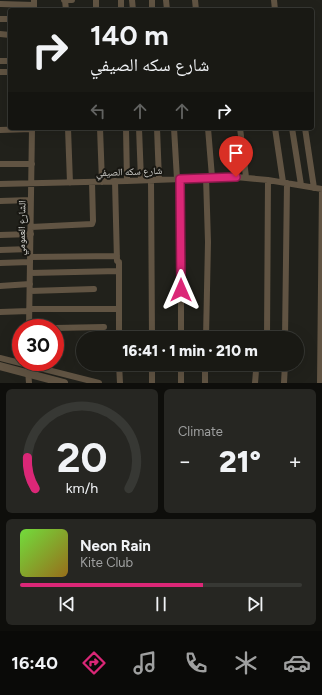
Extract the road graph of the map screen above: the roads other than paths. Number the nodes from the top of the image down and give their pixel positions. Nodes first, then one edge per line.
1 (65, 0) edge
2 (72, 0) edge
3 (0, 4) edge
4 (34, 5) edge
5 (32, 130) edge
6 (68, 130) edge
7 (100, 130) edge
8 (126, 130) edge
9 (139, 130) edge
10 (157, 130) edge
11 (174, 130) edge
12 (208, 130) edge
13 (240, 130) edge
14 (275, 130) edge
15 (292, 130) edge
16 (306, 130) edge
17 (0, 164) edge
18 (32, 164) junction
19 (209, 177) junction
20 (246, 177) junction
21 (179, 179) junction
22 (141, 180) junction
23 (150, 180) junction
24 (159, 180) junction
25 (268, 180) junction
26 (128, 181) junction
27 (92, 182) junction
28 (102, 182) junction
29 (115, 182) junction
30 (285, 182) junction
31 (31, 183) junction
32 (70, 183) junction
33 (0, 184) edge
34 (301, 186) junction
35 (314, 188) junction
36 (322, 189) edge
37 (31, 200) junction
38 (0, 201) edge
39 (31, 227) junction
40 (30, 234) junction
41 (0, 235) edge
42 (30, 249) junction
43 (0, 250) edge
44 (117, 256) junction
45 (30, 260) junction
46 (0, 263) edge
47 (118, 271) junction
48 (30, 273) junction
49 (0, 286) edge
50 (30, 287) junction
51 (94, 289) dead end
52 (119, 309) junction
53 (29, 310) junction
54 (0, 312) edge
55 (29, 319) edge
56 (104, 327) dead end
57 (64, 328) edge
58 (119, 331) edge
59 (152, 331) edge
60 (181, 331) edge
61 (206, 331) edge
62 (267, 331) edge
63 (285, 331) edge
64 (0, 358) edge
65 (12, 361) edge
66 (0, 366) edge
67 (12, 366) edge
68 (28, 371) edge
69 (39, 371) edge
70 (49, 371) edge
71 (119, 371) edge
72 (152, 371) edge
73 (181, 371) edge
74 (205, 371) edge
75 (256, 371) edge
76 (285, 371) edge
77 (28, 383) edge
78 (64, 383) edge
79 (99, 383) edge
80 (120, 383) edge
81 (152, 383) edge
82 (181, 383) edge
83 (205, 383) edge
84 (255, 383) edge
85 (284, 383) edge
86 (320, 383) edge

1 - 2 street
3 - 4 street
5 - 18 street, الشارع العمومي
6 - 32 street
7 - 28 street
8 - 26 street
9 - 22 street
10 - 24 street
11 - 21 street
12 - 19 street
13 - 20 street
14 - 30 street
15 - 34 street
16 - 35 street
17 - 18 street
18 - 31 street, الشارع العمومي
19 - 20 street, شارع سكه الصيفي
19 - 21 street, شارع سكه الصيفي
19 - 61 street
20 - 25 street, شارع سكه الصيفي
21 - 24 street, شارع سكه الصيفي
21 - 60 street
22 - 23 street, شارع سكه الصيفي
22 - 26 street, شارع سكه الصيفي
23 - 24 street, شارع سكه الصيفي
23 - 59 street
25 - 30 street, شارع سكه الصيفي
25 - 62 street
26 - 29 street, شارع سكه الصيفي
27 - 28 street, شارع سكه الصيفي
27 - 32 street, شارع سكه الصيفي
27 - 39 street
28 - 29 street, شارع سكه الصيفي
29 - 44 street
30 - 34 street, شارع سكه الصيفي
30 - 63 street
31 - 32 street, شارع سكه الصيفي
31 - 33 street, شارع سكه الصيفي
31 - 37 street, الشارع العمومي
34 - 35 street, شارع سكه الصيفي
35 - 36 street, شارع سكه الصيفي
36 - 86 street
37 - 38 street
37 - 39 street, الشارع العمومي
39 - 40 street, الشارع العمومي
40 - 41 street
40 - 42 street, الشارع العمومي
42 - 43 street
42 - 45 street, الشارع العمومي
44 - 45 street
44 - 47 street
45 - 46 street
45 - 48 street, الشارع العمومي
47 - 48 street
47 - 52 street
48 - 50 street, الشارع العمومي
49 - 50 street
50 - 51 street
50 - 53 street, الشارع العمومي
52 - 53 street
52 - 58 street
53 - 54 street
53 - 55 street, الشارع العمومي
56 - 57 street
64 - 65 street
66 - 67 street
68 - 77 street
69 - 78 street
70 - 79 street
71 - 80 street
72 - 81 street
73 - 82 street
74 - 83 street
75 - 84 street
76 - 85 street

